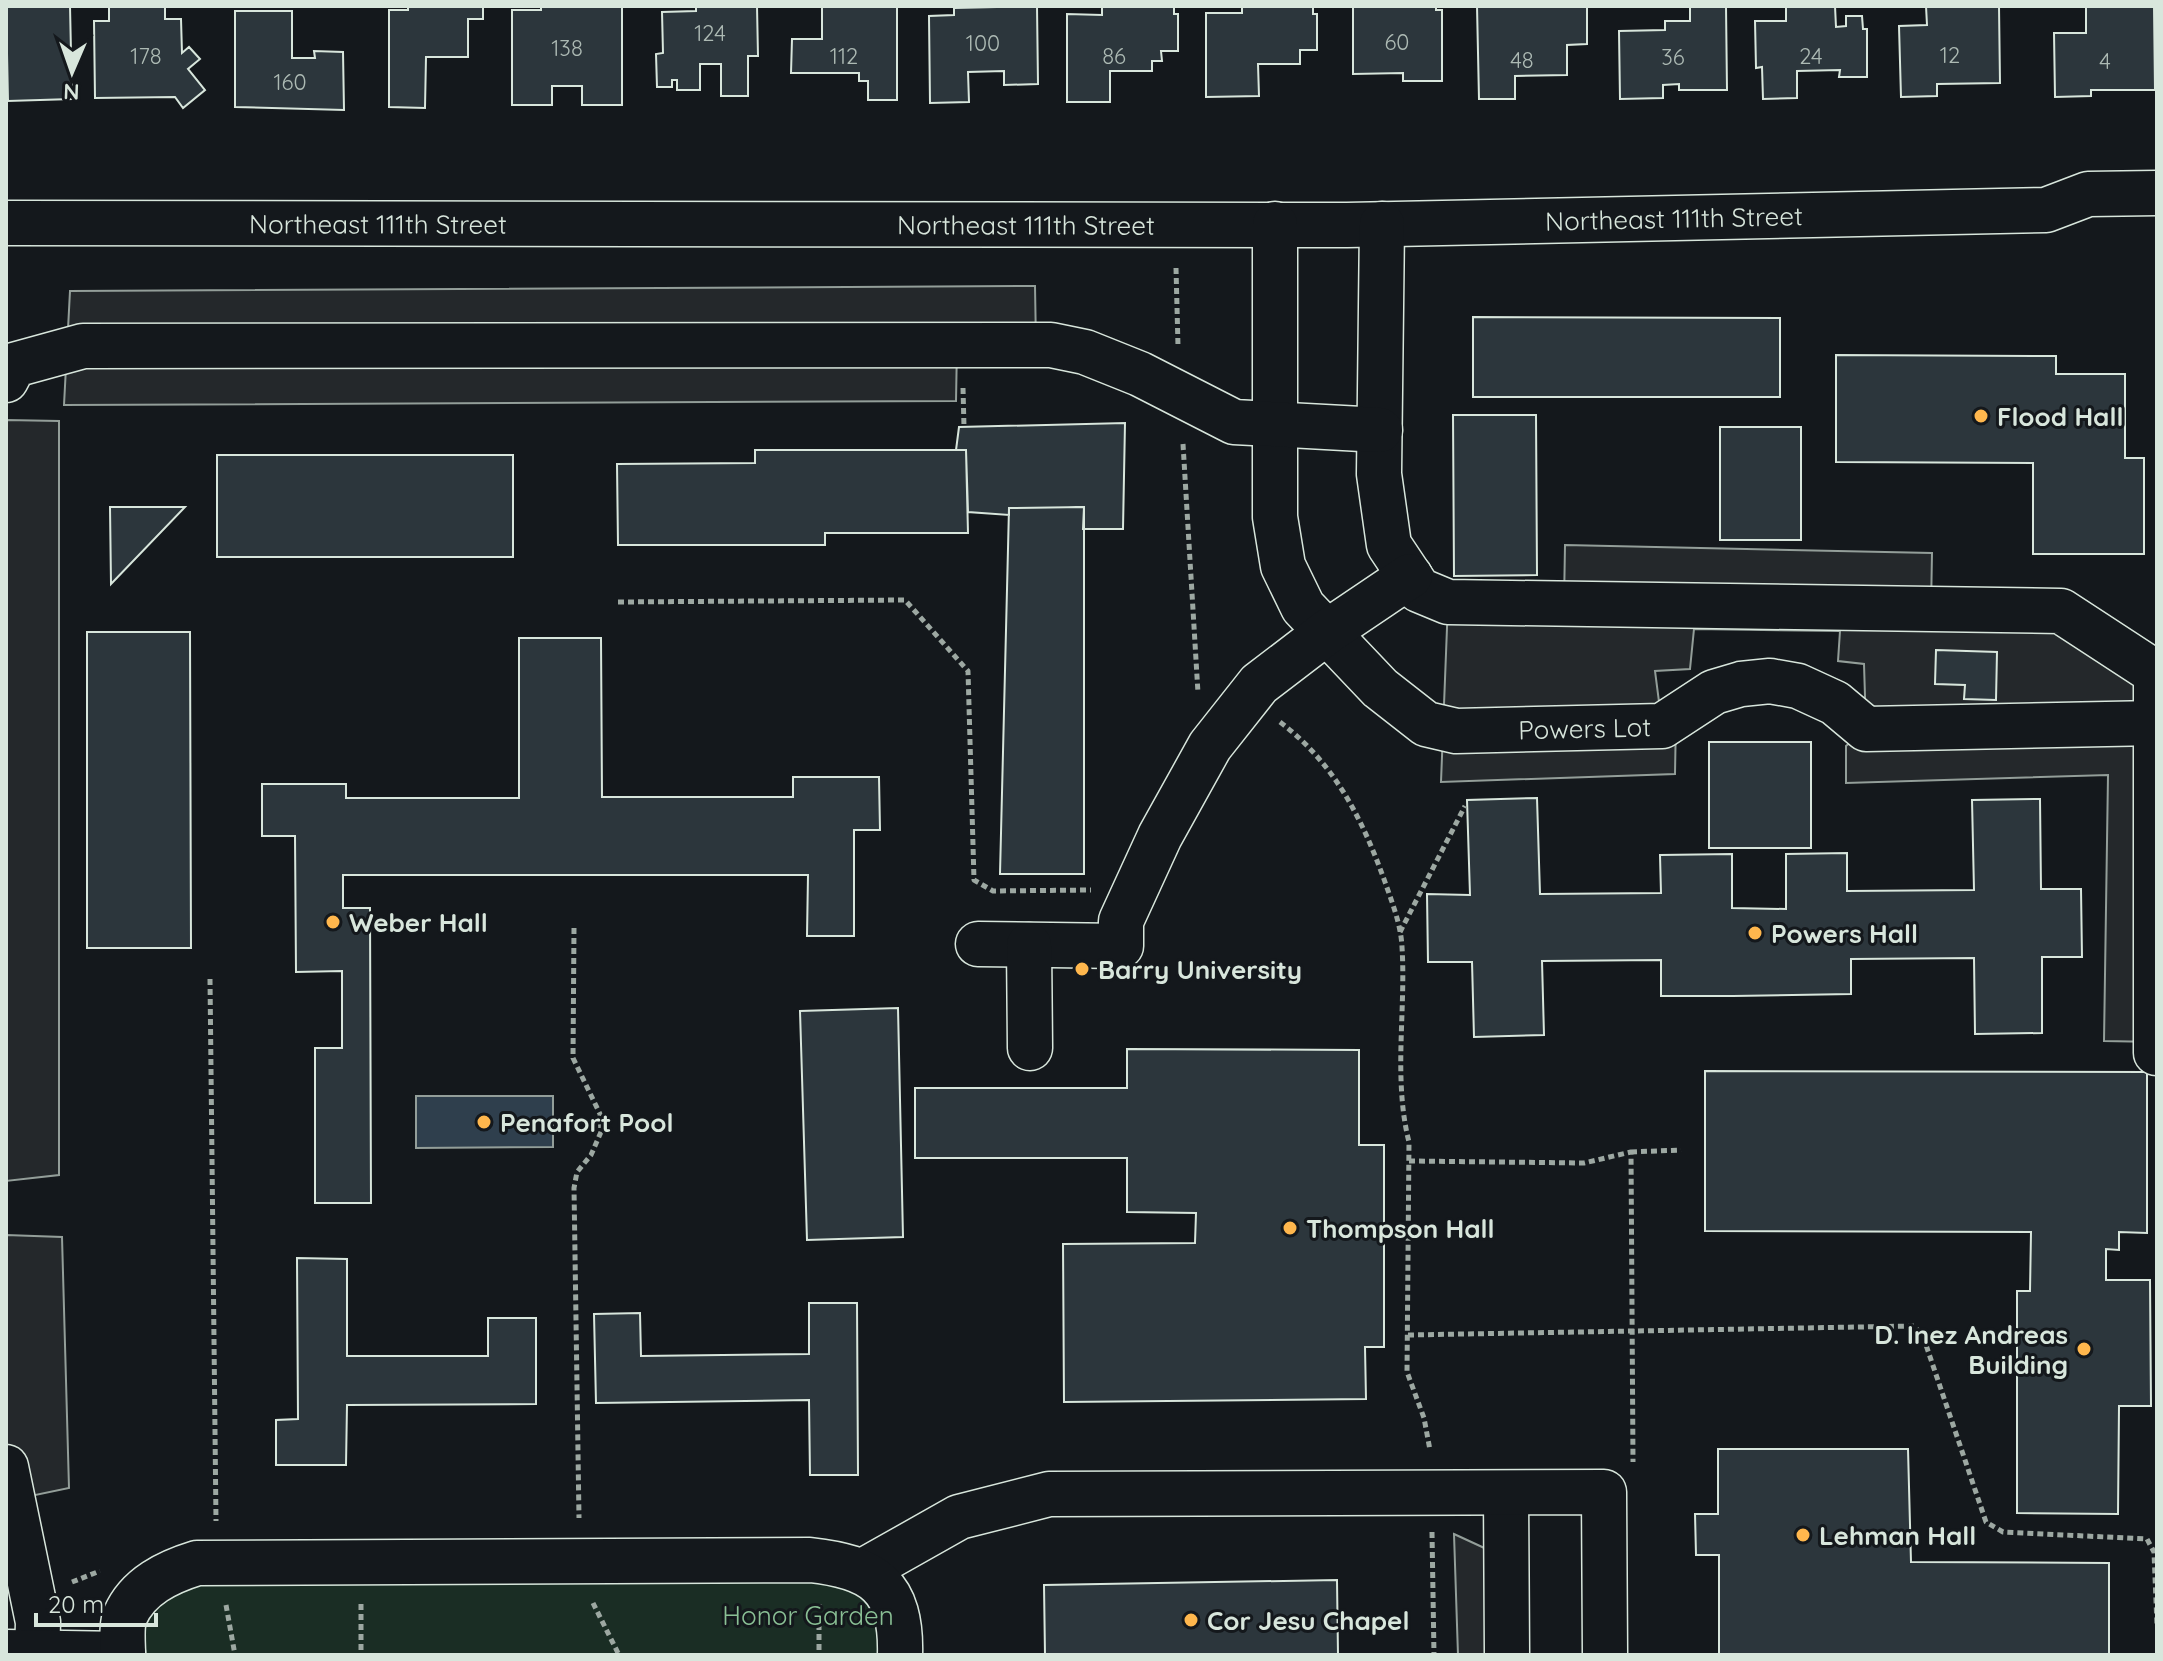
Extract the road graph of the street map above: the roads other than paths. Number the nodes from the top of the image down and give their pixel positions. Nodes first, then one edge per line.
1 (2157, 193) edge
2 (2046, 210) junction
3 (6, 223) edge
4 (1275, 224) junction
5 (1382, 224) junction
6 (2157, 224) edge
7 (6, 380) edge
8 (1275, 409) junction
9 (1380, 430) junction
10 (1410, 576) junction
11 (1327, 632) junction
12 (2140, 649) edge
13 (2156, 723) edge
14 (978, 944) dead end
15 (1029, 945) junction
16 (1030, 1048) dead end
17 (2156, 1053) edge
18 (6, 1467) edge
19 (1506, 1493) junction
20 (865, 1570) junction
21 (27, 1653) edge
22 (123, 1654) edge
23 (900, 1655) edge
24 (1507, 1655) edge
25 (1605, 1655) edge

1 - 2 street, Northeast 111th Street
2 - 5 street, Northeast 111th Street
2 - 6 street, Northeast 111th Street
3 - 4 street, Northeast 111th Street
4 - 5 street, Northeast 111th Street
4 - 8 street, Powers Lot
5 - 9 street
7 - 8 street
8 - 9 street
8 - 11 street, Powers Lot
9 - 10 street
10 - 11 street
10 - 12 street
11 - 13 street, Powers Lot
11 - 15 street
12 - 13 street
13 - 17 street
14 - 15 street
15 - 16 street
18 - 21 street
19 - 20 street
19 - 24 street
19 - 25 street
20 - 22 street
20 - 23 street
21 - 22 street

